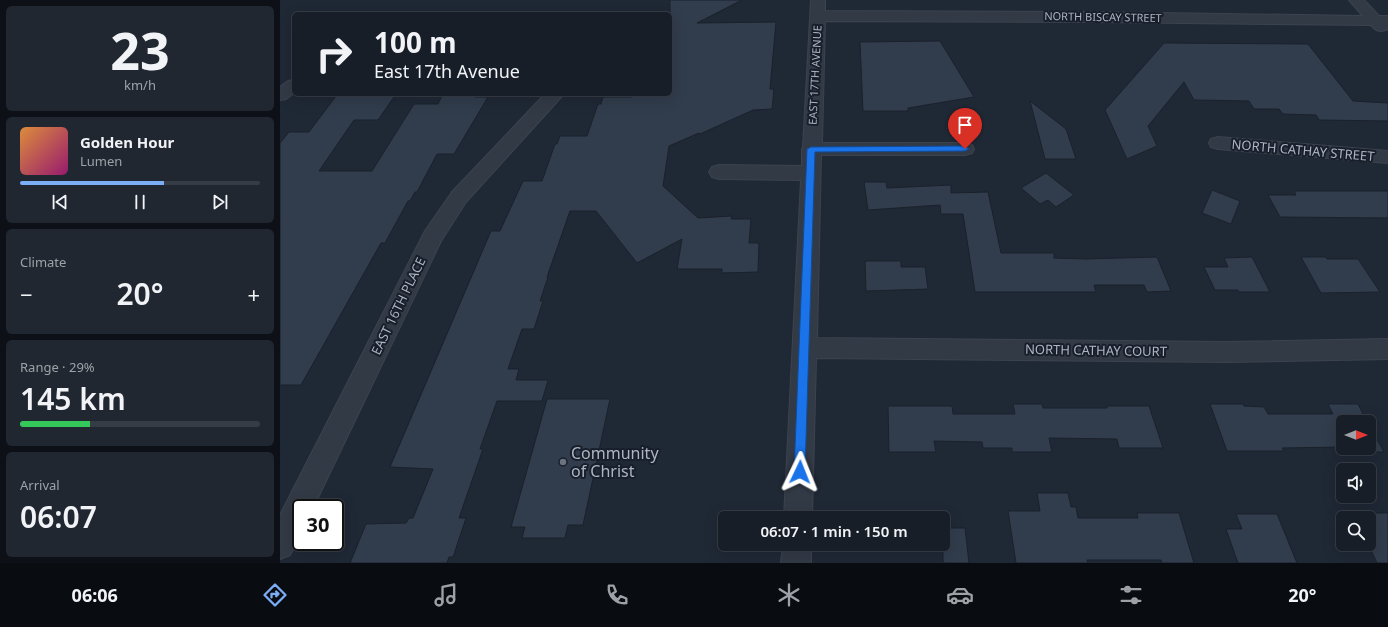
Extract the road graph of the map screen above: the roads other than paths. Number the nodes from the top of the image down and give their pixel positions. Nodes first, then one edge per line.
1 (1356, 0) edge
2 (818, 8) edge
3 (1382, 21) edge
4 (1388, 35) edge
5 (292, 86) edge
6 (280, 95) edge
7 (553, 96) edge
8 (1218, 143) dead end
9 (811, 149) junction
10 (965, 149) dead end
11 (1388, 157) edge
12 (719, 172) dead end
13 (810, 172) junction
14 (804, 348) junction
15 (1388, 349) edge
16 (798, 511) edge
17 (280, 544) edge
18 (797, 551) edge
19 (796, 563) edge

1 - 3 street
2 - 3 street, NORTH BISCAY STREET
2 - 9 street, EAST 17TH AVENUE
3 - 4 street
5 - 6 street
7 - 17 street, EAST 16TH PLACE
8 - 11 street, NORTH CATHAY STREET
9 - 10 street
9 - 13 street, EAST 17TH AVENUE
12 - 13 street
13 - 14 street, EAST 17TH AVENUE
14 - 15 street, NORTH CATHAY COURT
14 - 16 street, EAST 17TH AVENUE
18 - 19 street

